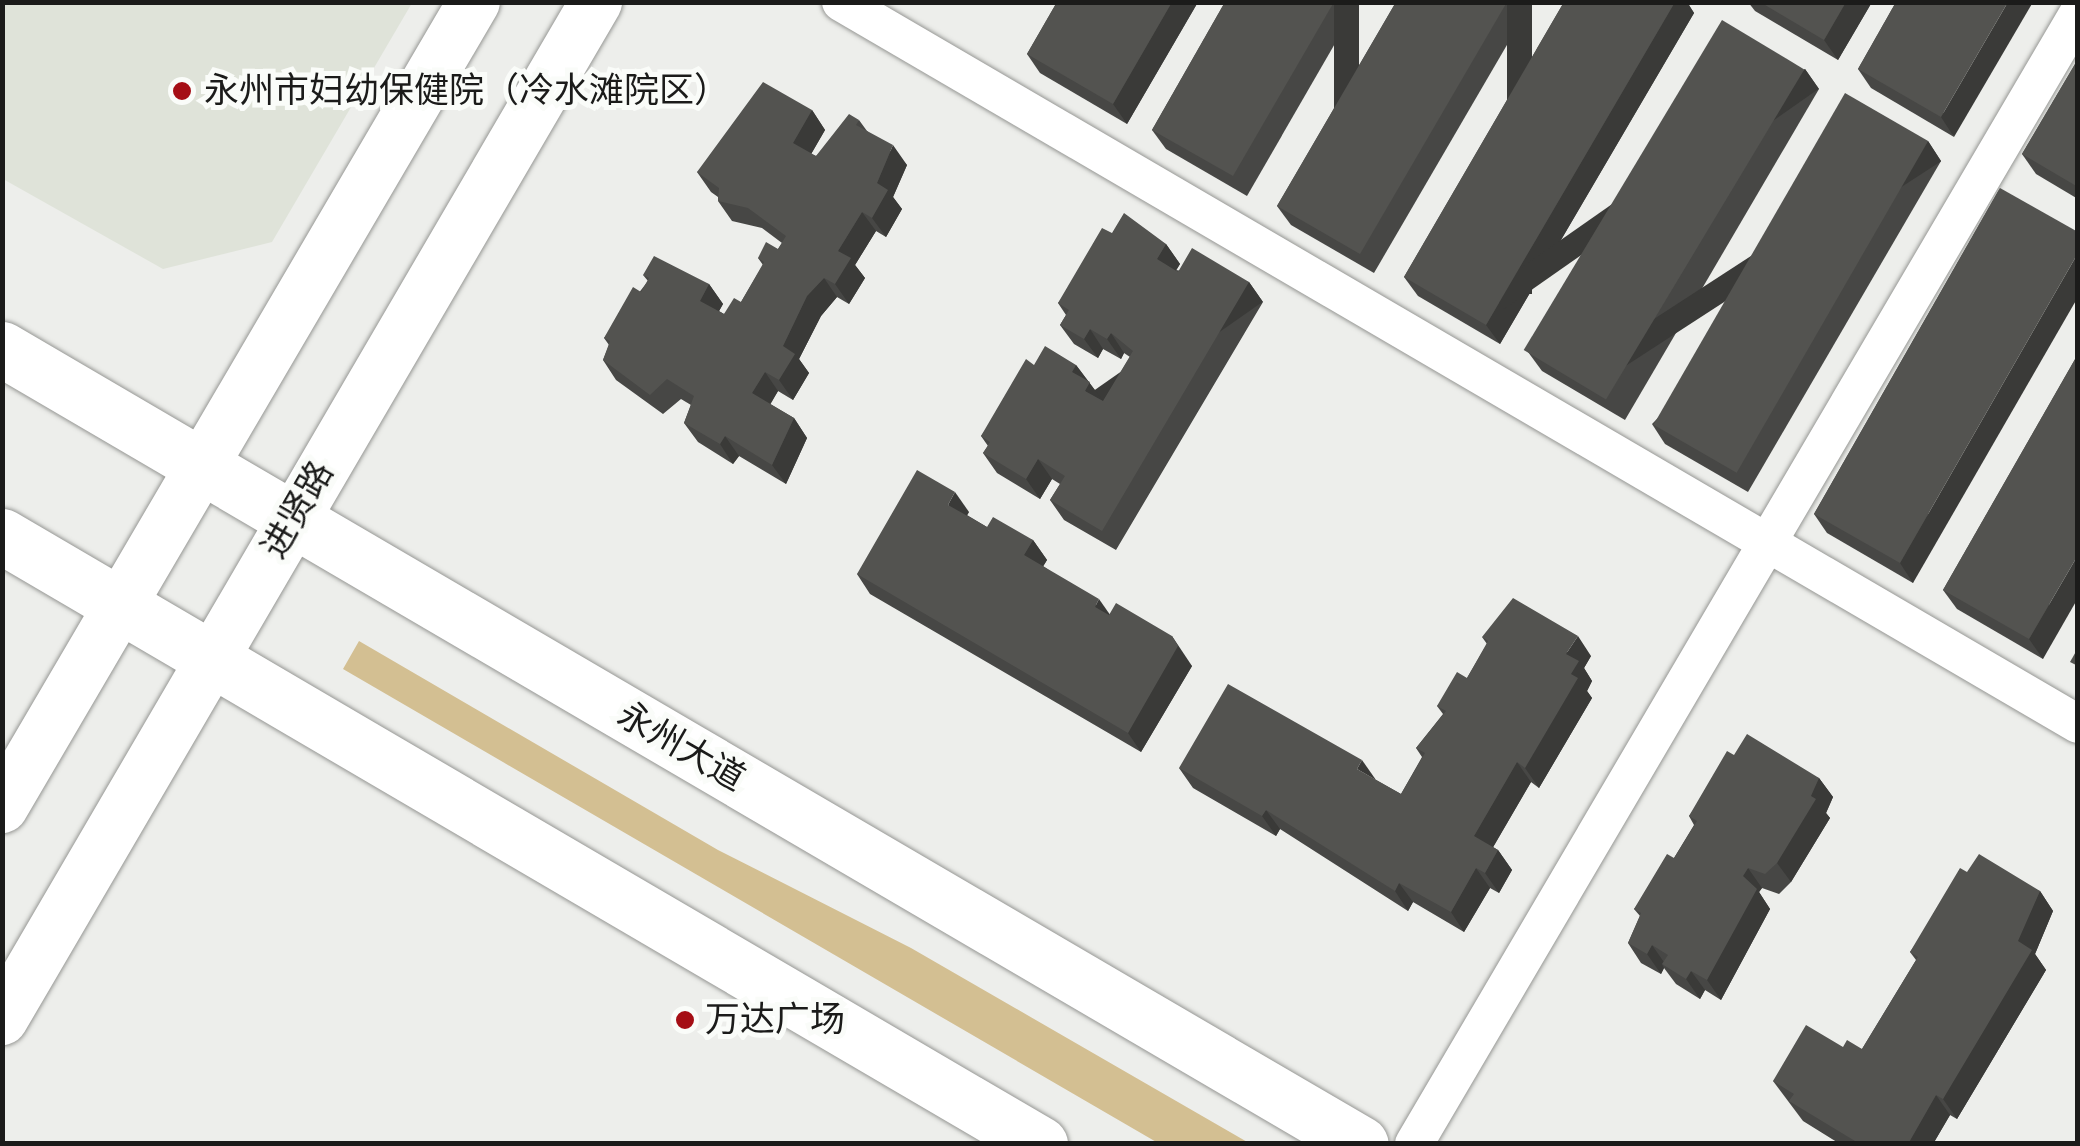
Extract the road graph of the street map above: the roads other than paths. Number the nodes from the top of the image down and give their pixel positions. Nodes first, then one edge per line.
1 (474, 2) edge
2 (596, 2) edge
3 (841, 2) edge
4 (2078, 14) edge
5 (2, 349) edge
6 (201, 466) junction
7 (292, 520) junction
8 (2, 536) edge
9 (1767, 542) junction
10 (119, 605) junction
11 (211, 658) junction
12 (2078, 724) edge
13 (2, 807) edge
14 (2, 1019) edge
15 (1040, 1144) edge
16 (1360, 1144) edge
17 (1414, 1144) edge

1 - 6 street
2 - 7 street, 进贤路
3 - 9 street
4 - 9 street
5 - 6 main road, 永州大道
6 - 7 main road, 永州大道
6 - 10 street
7 - 11 street, 进贤路
7 - 16 main road, 永州大道
8 - 10 main road
9 - 12 street
9 - 17 street
10 - 11 main road
10 - 13 street
11 - 14 street, 进贤路
11 - 15 main road

